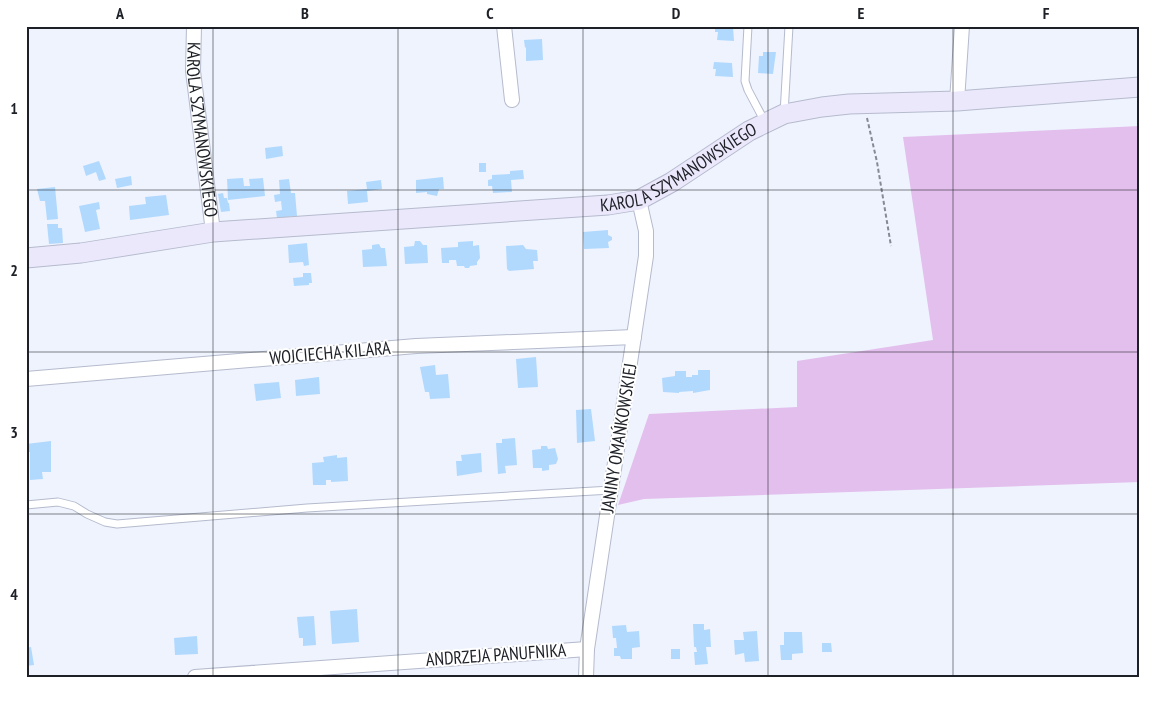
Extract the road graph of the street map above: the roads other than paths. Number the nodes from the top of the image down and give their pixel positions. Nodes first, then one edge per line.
1 (194, 26) edge
2 (504, 26) edge
3 (748, 26) edge
4 (789, 26) edge
5 (962, 26) edge
6 (1140, 87) edge
7 (512, 100) dead end
8 (957, 101) junction
9 (784, 114) junction
10 (765, 122) junction
11 (639, 200) junction
12 (213, 232) junction
13 (26, 258) edge
14 (634, 337) junction
15 (26, 379) edge
16 (611, 490) junction
17 (26, 505) edge
18 (587, 649) junction
19 (195, 677) edge
20 (586, 677) edge

1 - 12 street, KAROLA SZYMANOWSKIEGO
2 - 7 street
3 - 10 lane
4 - 9 lane
5 - 8 street
6 - 8 street, KAROLA SZYMANOWSKIEGO
8 - 9 street, KAROLA SZYMANOWSKIEGO
9 - 10 street, KAROLA SZYMANOWSKIEGO
10 - 11 street, KAROLA SZYMANOWSKIEGO
11 - 12 street, KAROLA SZYMANOWSKIEGO
11 - 14 street, JANINY OMAŃKOWSKIEJ
12 - 13 street, KAROLA SZYMANOWSKIEGO
14 - 15 street, WOJCIECHA KILARA
14 - 16 street, JANINY OMAŃKOWSKIEJ
16 - 17 lane
16 - 18 street, JANINY OMAŃKOWSKIEJ
18 - 19 street, ANDRZEJA PANUFNIKA
18 - 20 street, JANINY OMAŃKOWSKIEJ

